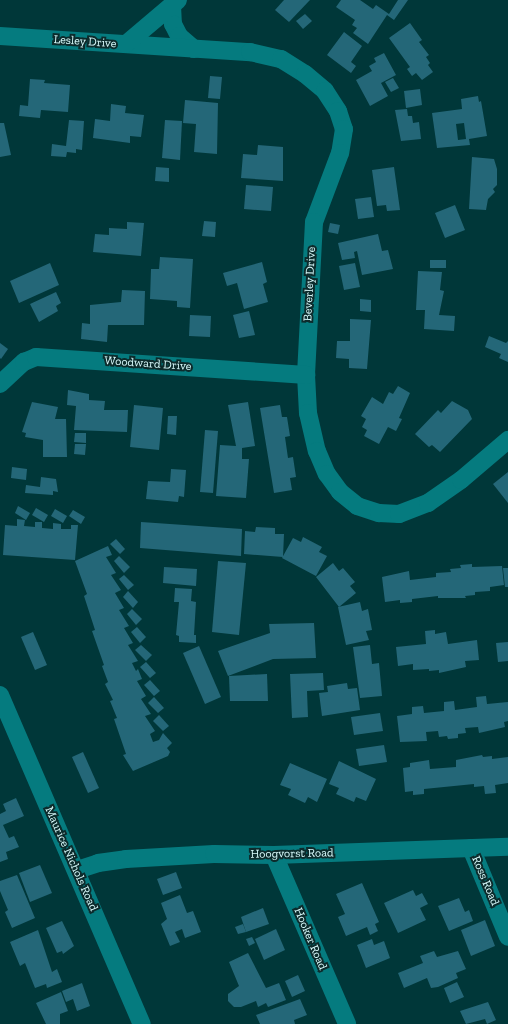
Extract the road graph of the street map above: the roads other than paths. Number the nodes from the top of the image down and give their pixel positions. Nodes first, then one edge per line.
1 (175, 3) edge
2 (0, 36) edge
3 (126, 44) junction
4 (194, 49) junction
5 (306, 375) junction
6 (0, 384) edge
7 (508, 440) edge
8 (0, 695) edge
9 (508, 847) edge
10 (471, 848) junction
11 (274, 855) junction
12 (77, 870) junction
13 (508, 937) edge
14 (142, 1024) edge
15 (347, 1024) edge

1 - 3 street, Lesley Drive
1 - 4 street
2 - 3 street, Lesley Drive
3 - 4 street, Beverley Drive
4 - 5 street, Beverley Drive
5 - 6 street, Woodward Drive
5 - 7 street, Beverley Drive
8 - 12 street, Maurice Nichols Road
9 - 10 street, Hoogvorst Road
10 - 11 street, Hoogvorst Road
10 - 13 street, Ross Road
11 - 12 street, Hoogvorst Road
11 - 15 street, Hooker Road
12 - 14 street, Maurice Nichols Road

